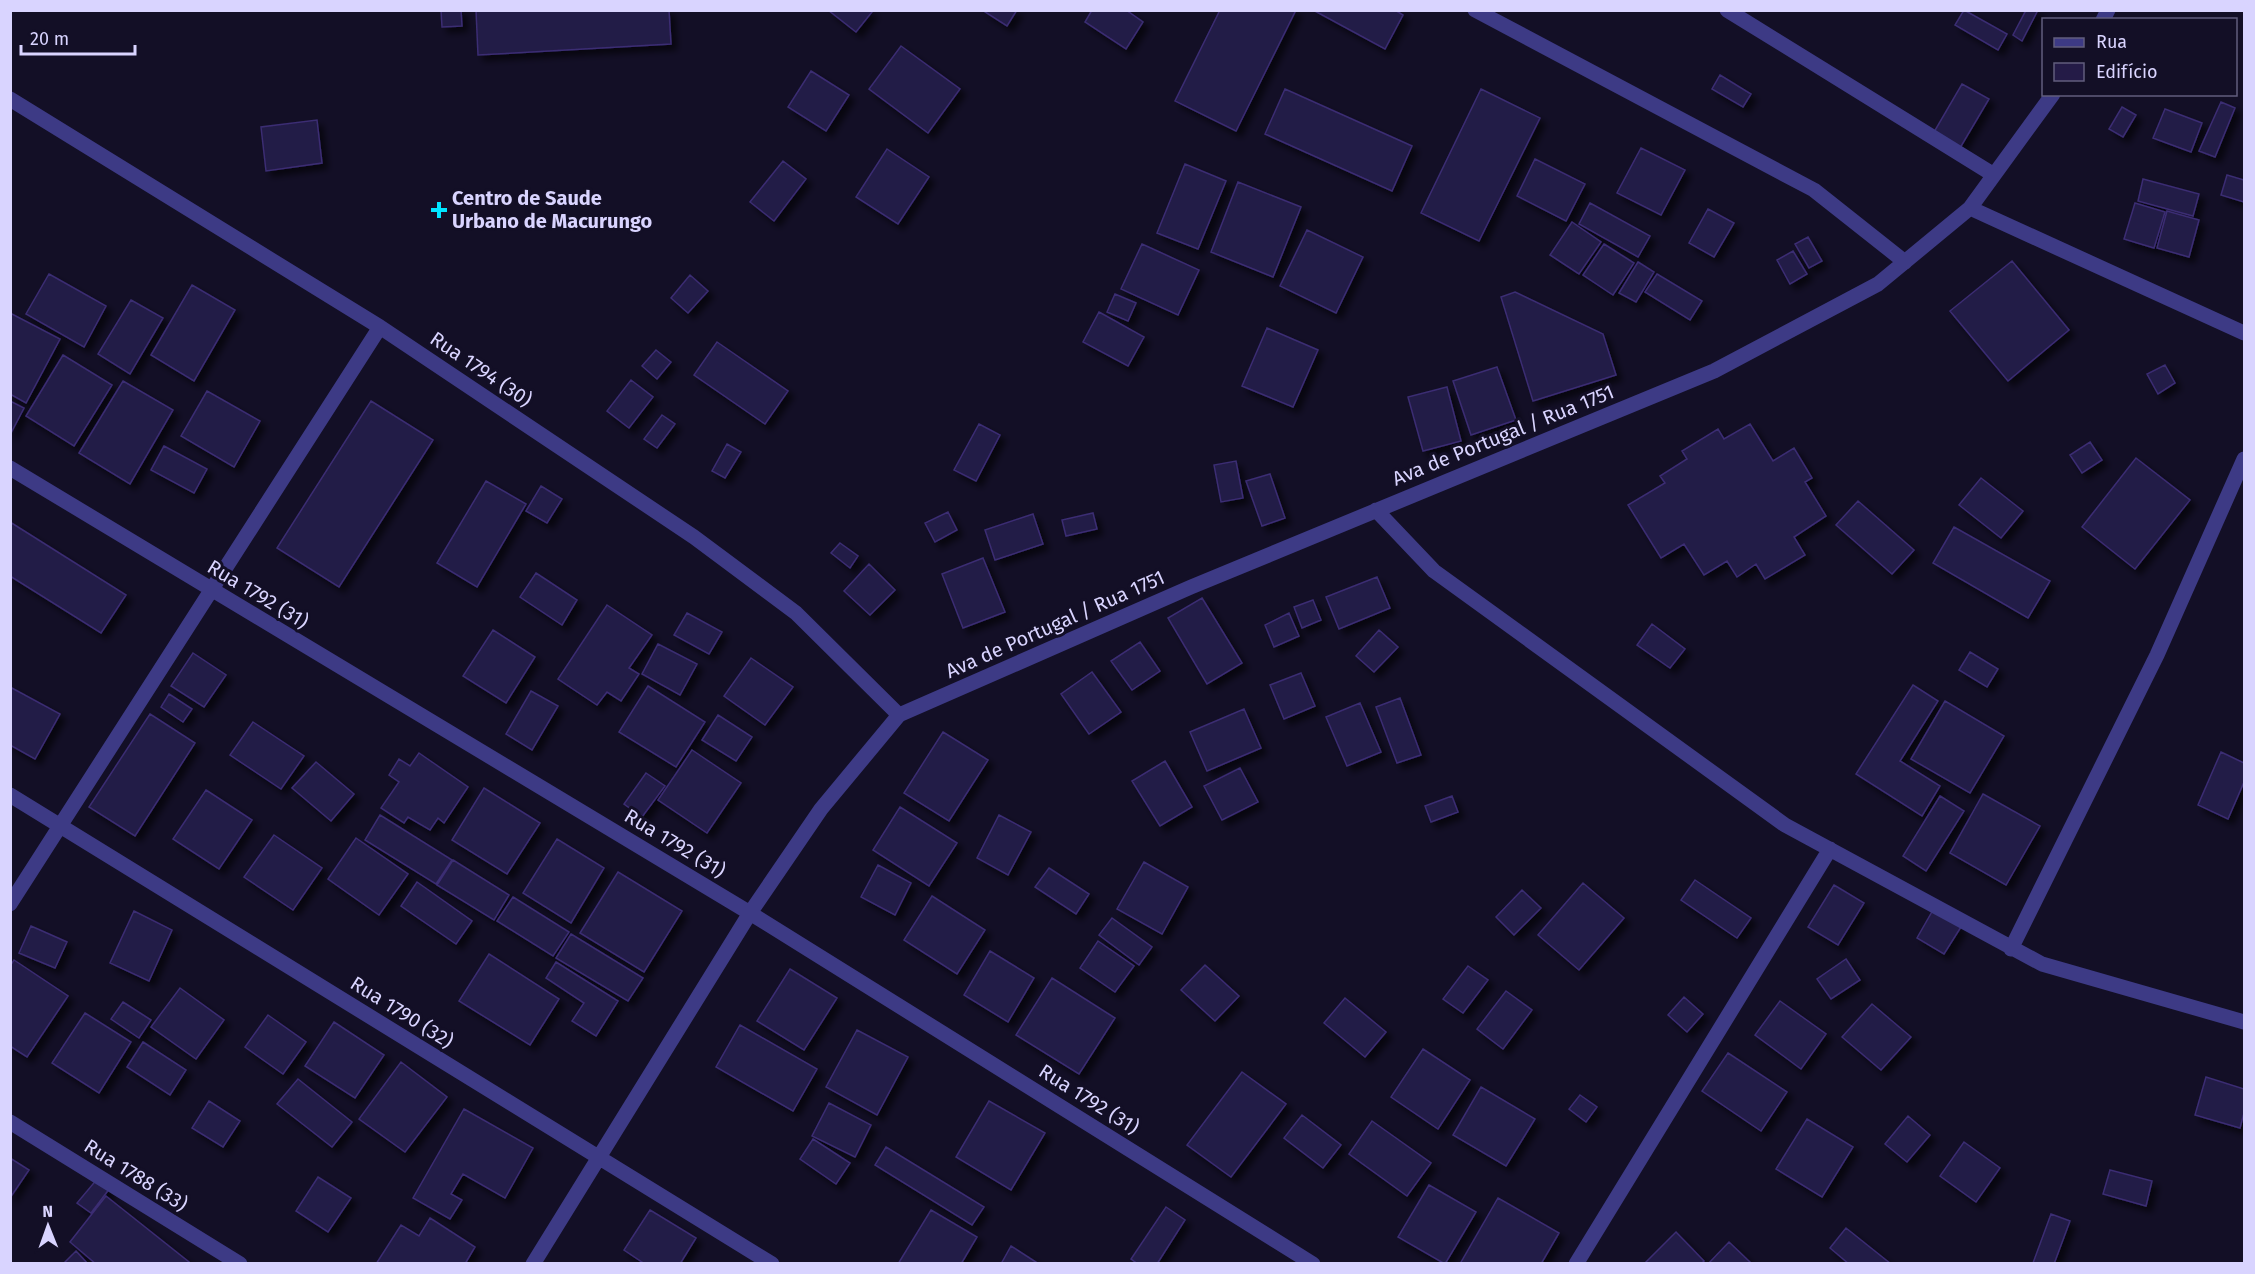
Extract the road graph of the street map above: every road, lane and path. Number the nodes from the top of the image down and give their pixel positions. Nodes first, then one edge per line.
1 (1475, 10) edge
2 (1727, 10) edge
3 (2051, 96) edge
4 (10, 99) edge
5 (1994, 175) junction
6 (1970, 208) junction
7 (1905, 262) junction
8 (380, 327) junction
9 (2244, 333) edge
10 (2244, 459) edge
11 (10, 468) edge
12 (1376, 510) junction
13 (211, 590) junction
14 (899, 715) junction
15 (10, 795) edge
16 (60, 826) junction
17 (1830, 849) junction
18 (10, 904) edge
19 (750, 913) junction
20 (2011, 949) junction
21 (2244, 1022) edge
22 (10, 1122) edge
23 (597, 1157) junction
24 (240, 1263) edge
25 (533, 1263) edge
26 (772, 1263) edge
27 (1313, 1263) edge
28 (1576, 1263) edge

1 - 7 street
2 - 5 street
3 - 5 street, Ava de Portugal / Rua 1751
4 - 8 street, Rua 1794 (30)
5 - 6 street, Ava de Portugal / Rua 1751
6 - 7 street, Ava de Portugal / Rua 1751
6 - 9 street
7 - 12 street, Ava de Portugal / Rua 1751
8 - 13 street
8 - 14 street, Rua 1794 (30)
10 - 20 street
11 - 13 street, Rua 1792 (31)
12 - 14 street, Ava de Portugal / Rua 1751
12 - 17 street
13 - 16 street
13 - 19 street, Rua 1792 (31)
14 - 19 street
15 - 16 street, Rua 1790 (32)
16 - 18 street
16 - 23 street, Rua 1790 (32)
17 - 20 street
17 - 28 street
19 - 23 street
19 - 27 street, Rua 1792 (31)
20 - 21 street
22 - 24 street, Rua 1788 (33)
23 - 25 street
23 - 26 street, Rua 1790 (32)

